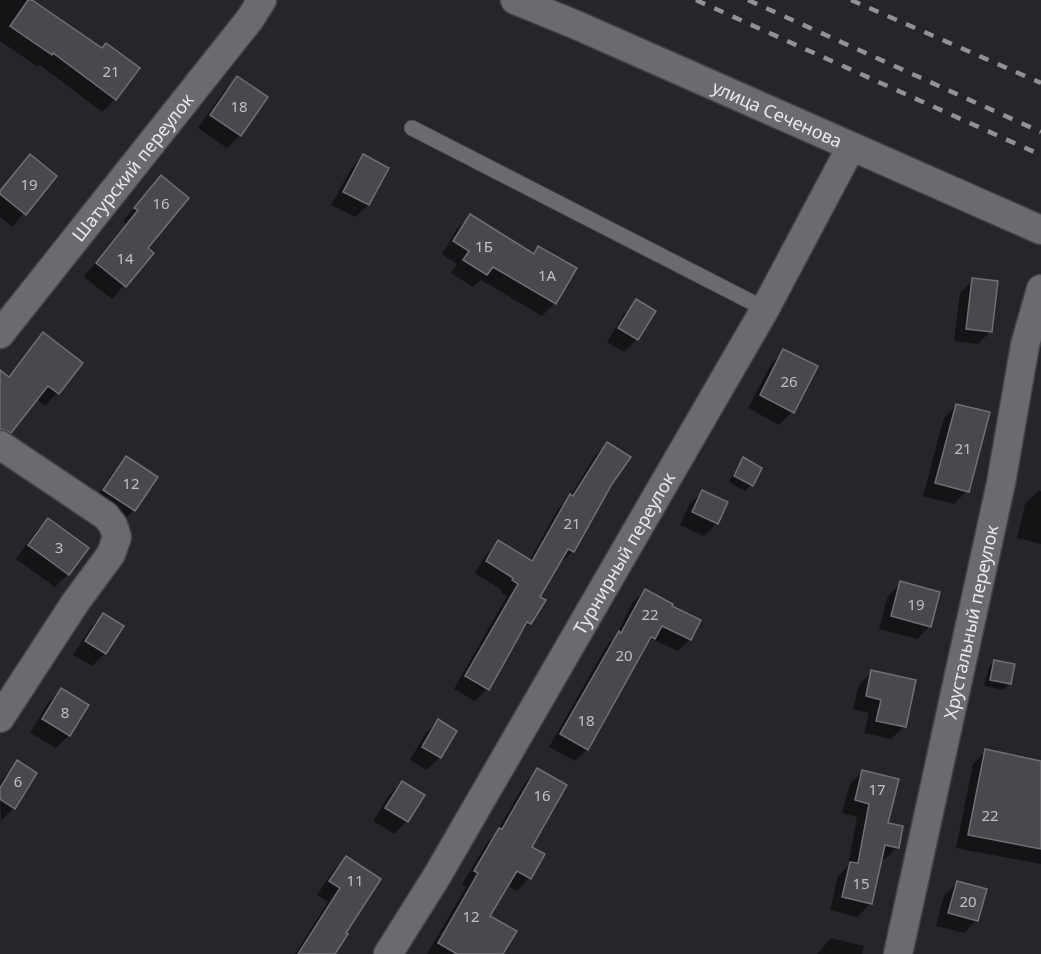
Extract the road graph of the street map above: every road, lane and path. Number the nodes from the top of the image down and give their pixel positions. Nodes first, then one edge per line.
1 (262, 0) edge
2 (515, 0) edge
3 (412, 128) dead end
4 (850, 147) junction
5 (1041, 230) edge
6 (1041, 289) edge
7 (765, 309) junction
8 (0, 334) edge
9 (0, 445) edge
10 (0, 718) edge
11 (388, 954) edge
12 (898, 954) edge

1 - 8 street, Шатурский переулок
2 - 4 street, улица Сеченова
3 - 7 lane
4 - 5 street, улица Сеченова
4 - 7 street, Турнирный переулок
6 - 12 street, Хрустальный переулок
7 - 11 street, Турнирный переулок
9 - 10 street

